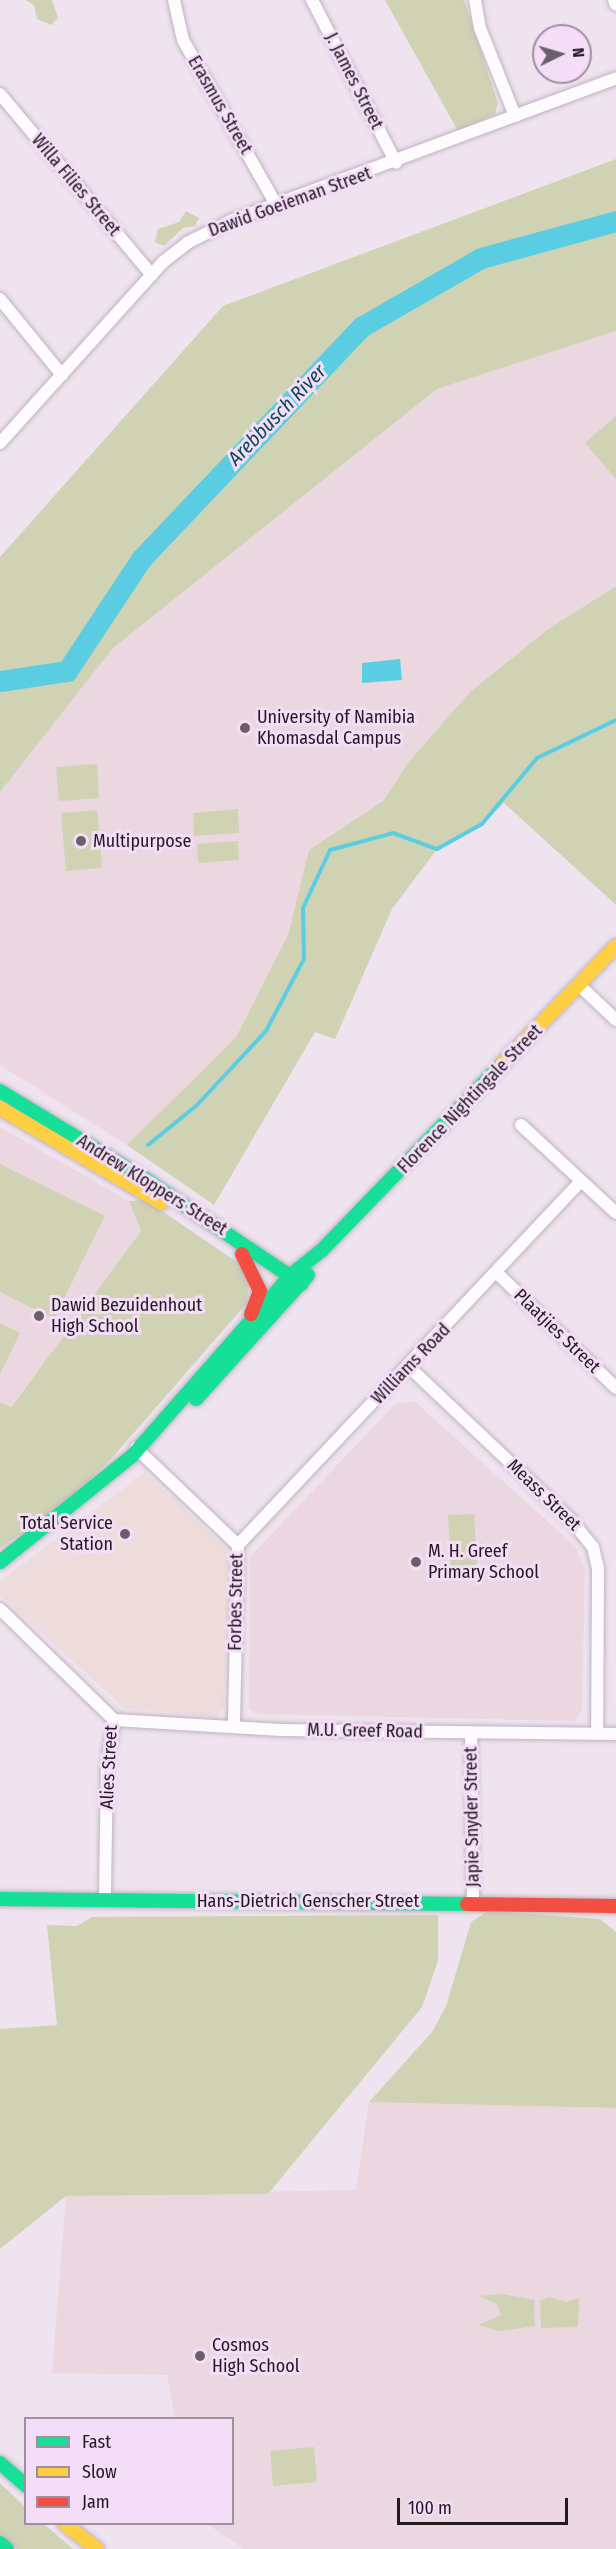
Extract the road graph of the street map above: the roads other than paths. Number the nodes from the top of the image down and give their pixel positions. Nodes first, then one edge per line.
1 (174, 0) edge
2 (312, 0) edge
3 (475, 0) edge
4 (614, 0) edge
5 (616, 5) edge
6 (616, 78) edge
7 (0, 94) edge
8 (515, 116) junction
9 (396, 163) junction
10 (277, 206) junction
11 (152, 275) junction
12 (0, 299) edge
13 (62, 375) junction
14 (0, 443) edge
15 (616, 946) edge
16 (579, 985) junction
17 (616, 1020) edge
18 (0, 1091) edge
19 (0, 1108) edge
20 (521, 1125) dead end
21 (581, 1181) junction
22 (616, 1214) edge
23 (322, 1250) junction
24 (242, 1254) junction
25 (307, 1260) junction
26 (270, 1261) junction
27 (498, 1274) junction
28 (293, 1284) junction
29 (239, 1333) junction
30 (409, 1367) junction
31 (616, 1388) edge
32 (136, 1452) junction
33 (238, 1545) junction
34 (0, 1562) edge
35 (0, 1610) edge
36 (114, 1719) junction
37 (234, 1727) junction
38 (471, 1732) junction
39 (597, 1734) junction
40 (616, 1734) edge
41 (0, 1899) edge
42 (105, 1899) junction
43 (473, 1902) junction
44 (616, 1906) edge
45 (0, 2463) edge
46 (24, 2485) edge
47 (68, 2525) edge
48 (0, 2543) edge
49 (7, 2549) edge
50 (98, 2549) edge

1 - 10 street, Erasmus Street
2 - 9 street, J. James Street
3 - 8 street
4 - 5 street
6 - 8 street, Dawid Goeieman Street
7 - 11 street, Willa Filies Street
8 - 9 street, Dawid Goeieman Street
9 - 10 street, Dawid Goeieman Street
10 - 11 street, Dawid Goeieman Street
11 - 13 street, Dawid Goeieman Street
12 - 13 street
13 - 14 street, Dawid Goeieman Street
15 - 16 main road, Florence Nightingale Street
16 - 17 street
16 - 23 main road, Florence Nightingale Street
18 - 26 main road, Andrew Kloppers Street
19 - 24 main road, Andrew Kloppers Street
20 - 21 street
21 - 22 street
21 - 27 street, Williams Road
23 - 25 main road, Florence Nightingale Street
23 - 28 main road, Florence Nightingale Street
24 - 28 main road, Andrew Kloppers Street
24 - 29 main road
25 - 26 main road
25 - 28 main road, Florence Nightingale Street
26 - 28 main road, Andrew Kloppers Street
27 - 30 street, Williams Road
27 - 31 street, Plaatjies Street
28 - 29 main road, Florence Nightingale Street
28 - 32 main road, Florence Nightingale Street
29 - 32 main road, Florence Nightingale Street
30 - 33 street, Williams Road
30 - 39 street, Meass Street
32 - 33 street, Forbes Street
32 - 34 main road, Florence Nightingale Street
33 - 37 street, Forbes Street
35 - 36 street, Alies Street
36 - 37 street, M.U. Greef Road
36 - 42 street, Alies Street
37 - 38 street, M.U. Greef Road
38 - 39 street, M.U. Greef Road
38 - 43 street, Japie Snyder Street
39 - 40 street, M.U. Greef Road
41 - 42 main road, Hans-Dietrich Genscher Street
42 - 43 main road, Hans-Dietrich Genscher Street
43 - 44 main road, Hans-Dietrich Genscher Street
45 - 46 main road
47 - 50 main road
48 - 49 main road

